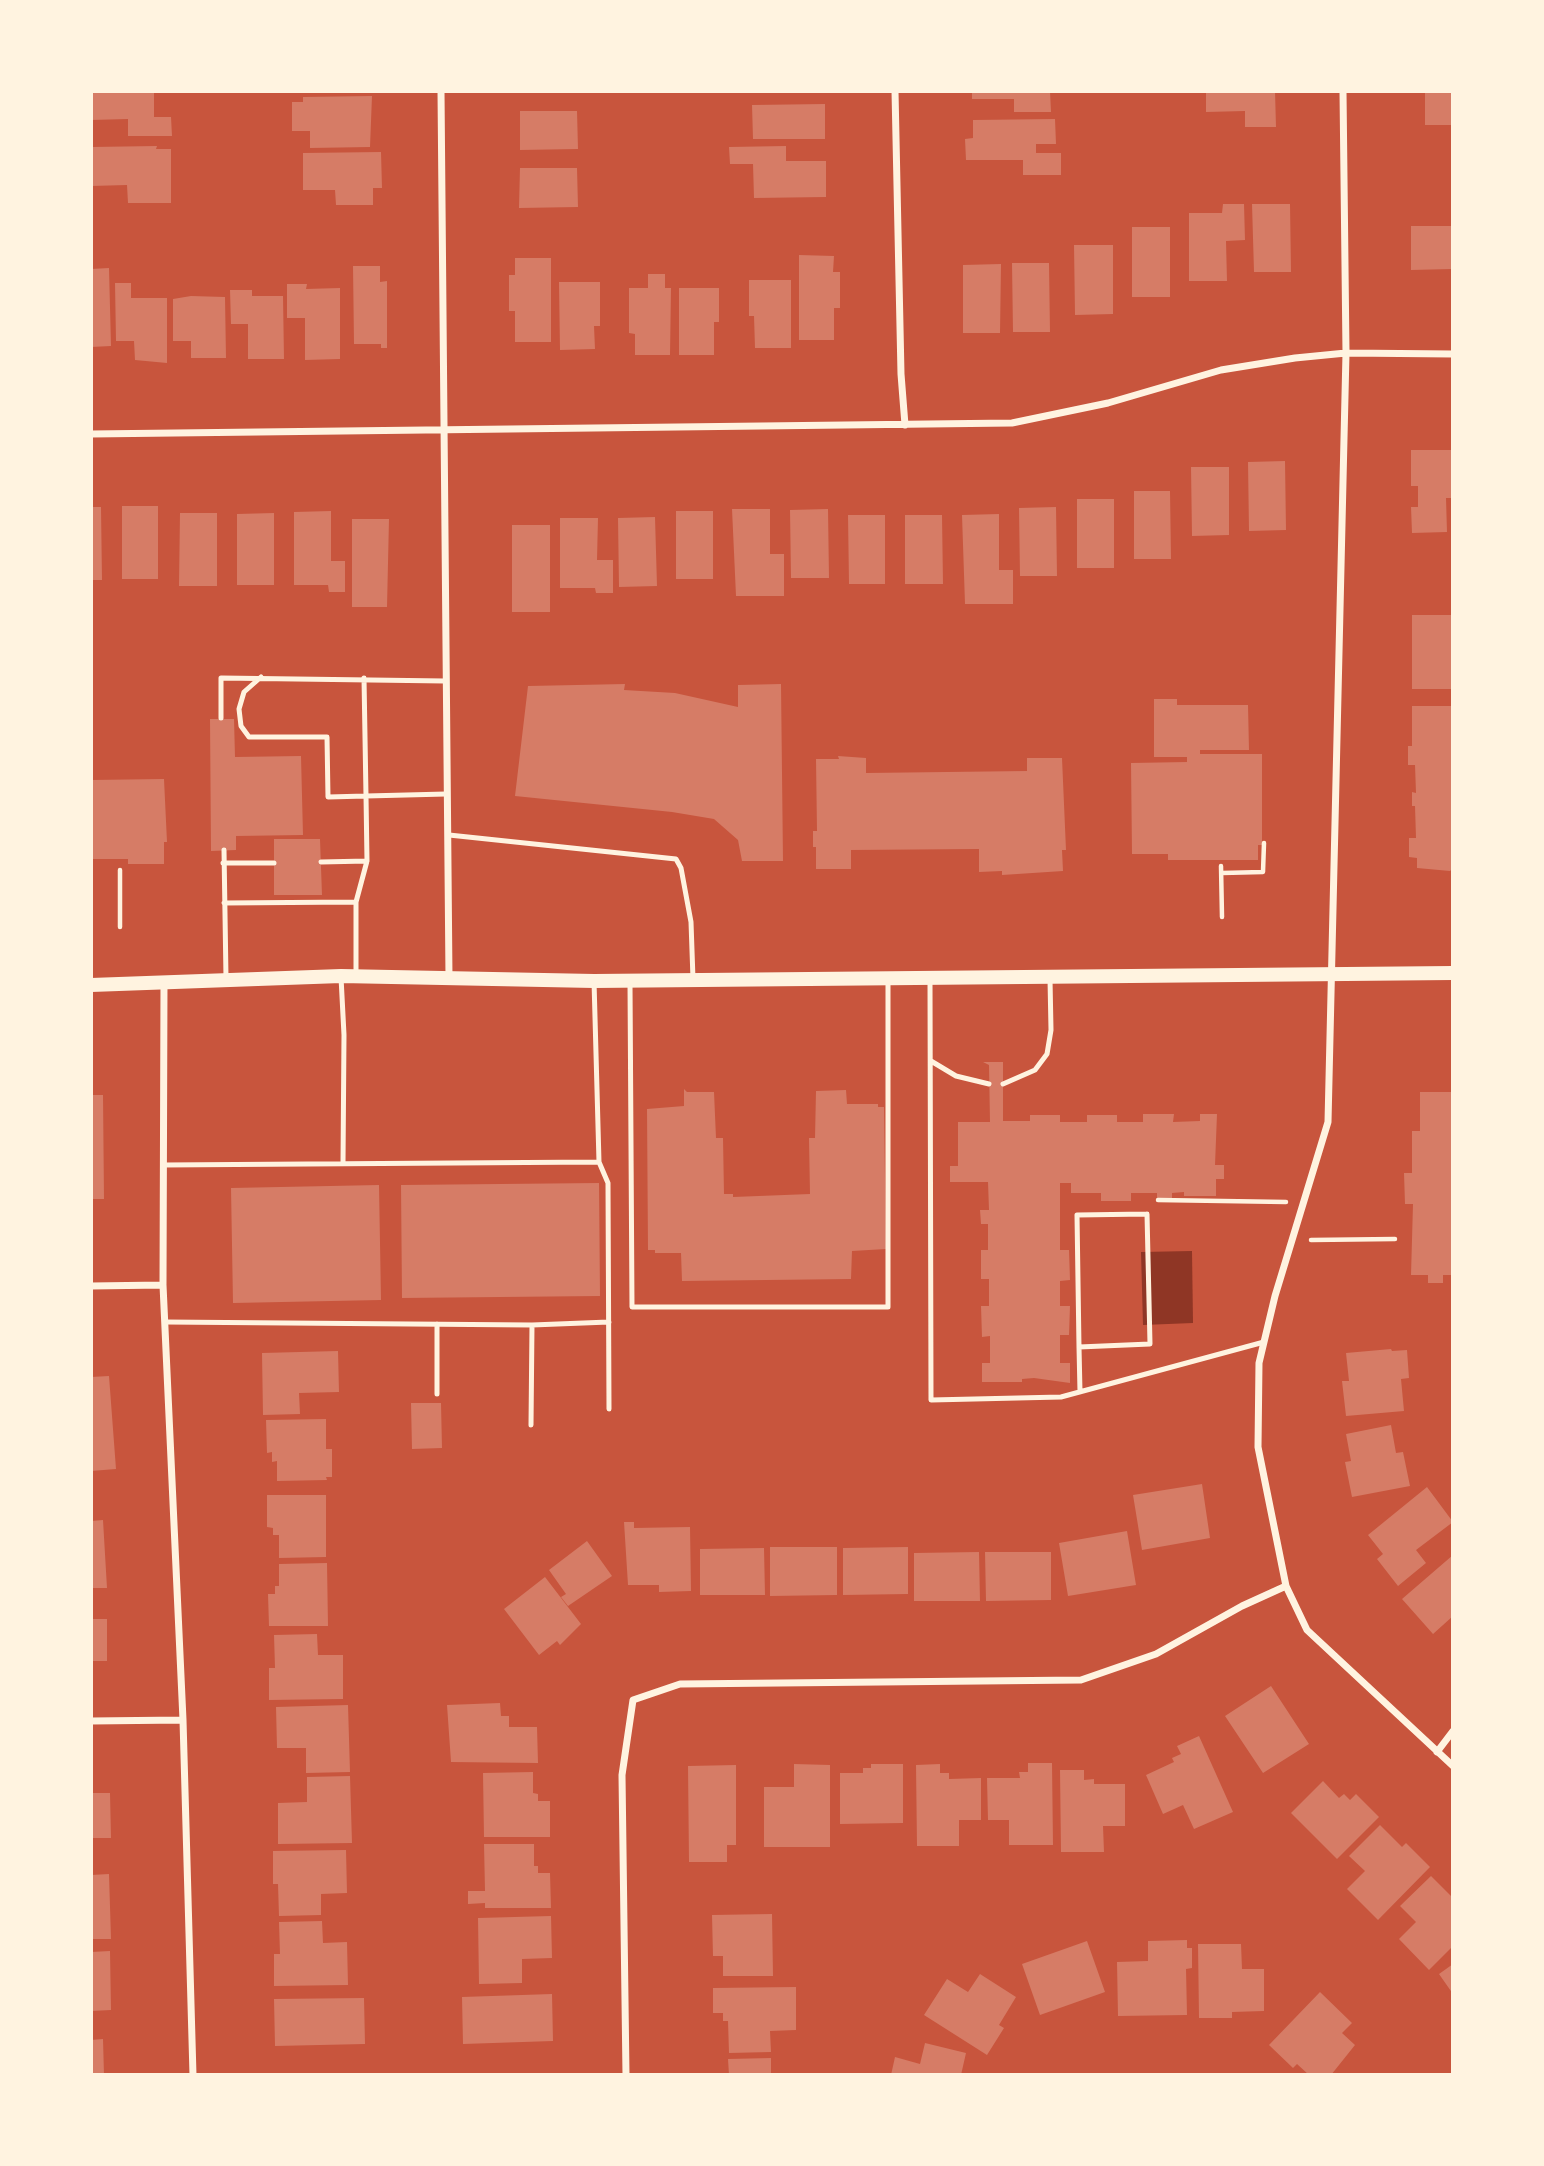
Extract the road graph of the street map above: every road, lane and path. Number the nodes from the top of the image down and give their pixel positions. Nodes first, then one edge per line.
1 (440, 91) edge
2 (895, 91) edge
3 (1343, 91) edge
4 (1346, 353) junction
5 (1453, 354) edge
6 (905, 425) junction
7 (446, 430) junction
8 (91, 434) edge
9 (261, 677) junction
10 (364, 678) junction
11 (445, 681) junction
12 (221, 718) dead end
13 (446, 794) junction
14 (366, 796) junction
15 (449, 835) junction
16 (1264, 843) dead end
17 (224, 850) dead end
18 (367, 860) junction
19 (321, 862) dead end
20 (223, 863) junction
21 (274, 863) dead end
22 (1221, 866) dead end
23 (120, 870) dead end
24 (1223, 873) junction
25 (356, 902) junction
26 (224, 903) junction
27 (1222, 917) dead end
28 (120, 927) dead end
29 (1453, 974) edge
30 (1333, 975) junction
31 (341, 976) junction
32 (356, 976) junction
33 (1050, 976) junction
34 (888, 977) junction
35 (226, 978) junction
36 (449, 978) junction
37 (930, 978) junction
38 (693, 979) junction
39 (630, 980) junction
40 (594, 981) junction
41 (164, 983) junction
42 (91, 985) edge
43 (931, 1061) junction
44 (989, 1084) dead end
45 (1003, 1084) dead end
46 (599, 1162) junction
47 (343, 1163) junction
48 (163, 1165) junction
49 (1305, 1202) junction
50 (1147, 1214) junction
51 (1395, 1239) dead end
52 (1293, 1240) junction
53 (91, 1286) edge
54 (163, 1286) junction
55 (165, 1322) junction
56 (609, 1322) junction
57 (437, 1324) junction
58 (532, 1325) junction
59 (1264, 1342) junction
60 (1079, 1347) junction
61 (1080, 1392) junction
62 (437, 1394) dead end
63 (609, 1409) dead end
64 (531, 1425) dead end
65 (1286, 1586) junction
66 (183, 1720) junction
67 (91, 1721) edge
68 (1453, 1731) edge
69 (1437, 1752) junction
70 (1453, 1766) edge
71 (193, 2075) edge
72 (626, 2075) edge

1 - 7 street
2 - 6 street
3 - 4 street
4 - 5 street
4 - 6 street
4 - 30 street
6 - 7 street
7 - 8 street
7 - 11 street
9 - 10 lane
9 - 12 lane
9 - 14 lane
10 - 11 lane
10 - 14 lane
11 - 13 street
13 - 14 lane
13 - 15 street
14 - 18 lane
15 - 36 street
15 - 38 lane
16 - 24 path
17 - 20 lane
18 - 19 lane
18 - 25 lane
20 - 21 lane
20 - 26 lane
22 - 24 path
23 - 28 path
24 - 27 path
25 - 26 lane
25 - 32 lane
26 - 35 lane
29 - 30 main road
30 - 33 main road
30 - 49 street
31 - 32 main road
31 - 35 main road
31 - 47 lane
32 - 36 main road
33 - 37 main road
33 - 45 lane
34 - 37 main road
34 - 38 main road
34 - 39 lane
35 - 41 main road
36 - 40 main road
37 - 43 lane
38 - 39 main road
39 - 40 main road
40 - 46 lane
41 - 42 main road
41 - 48 street
43 - 44 lane
43 - 61 lane
46 - 47 lane
46 - 56 lane
47 - 48 lane
48 - 54 street
49 - 50 path
49 - 52 street
50 - 60 lane
50 - 60 lane
51 - 52 path
52 - 59 street
53 - 54 street
54 - 55 street
55 - 57 lane
55 - 66 street
56 - 58 lane
56 - 63 lane
57 - 58 lane
57 - 62 lane
58 - 64 lane
59 - 61 lane
59 - 65 street
60 - 61 lane
65 - 69 street
65 - 72 street
66 - 67 street
66 - 71 street
68 - 69 street
69 - 70 street

